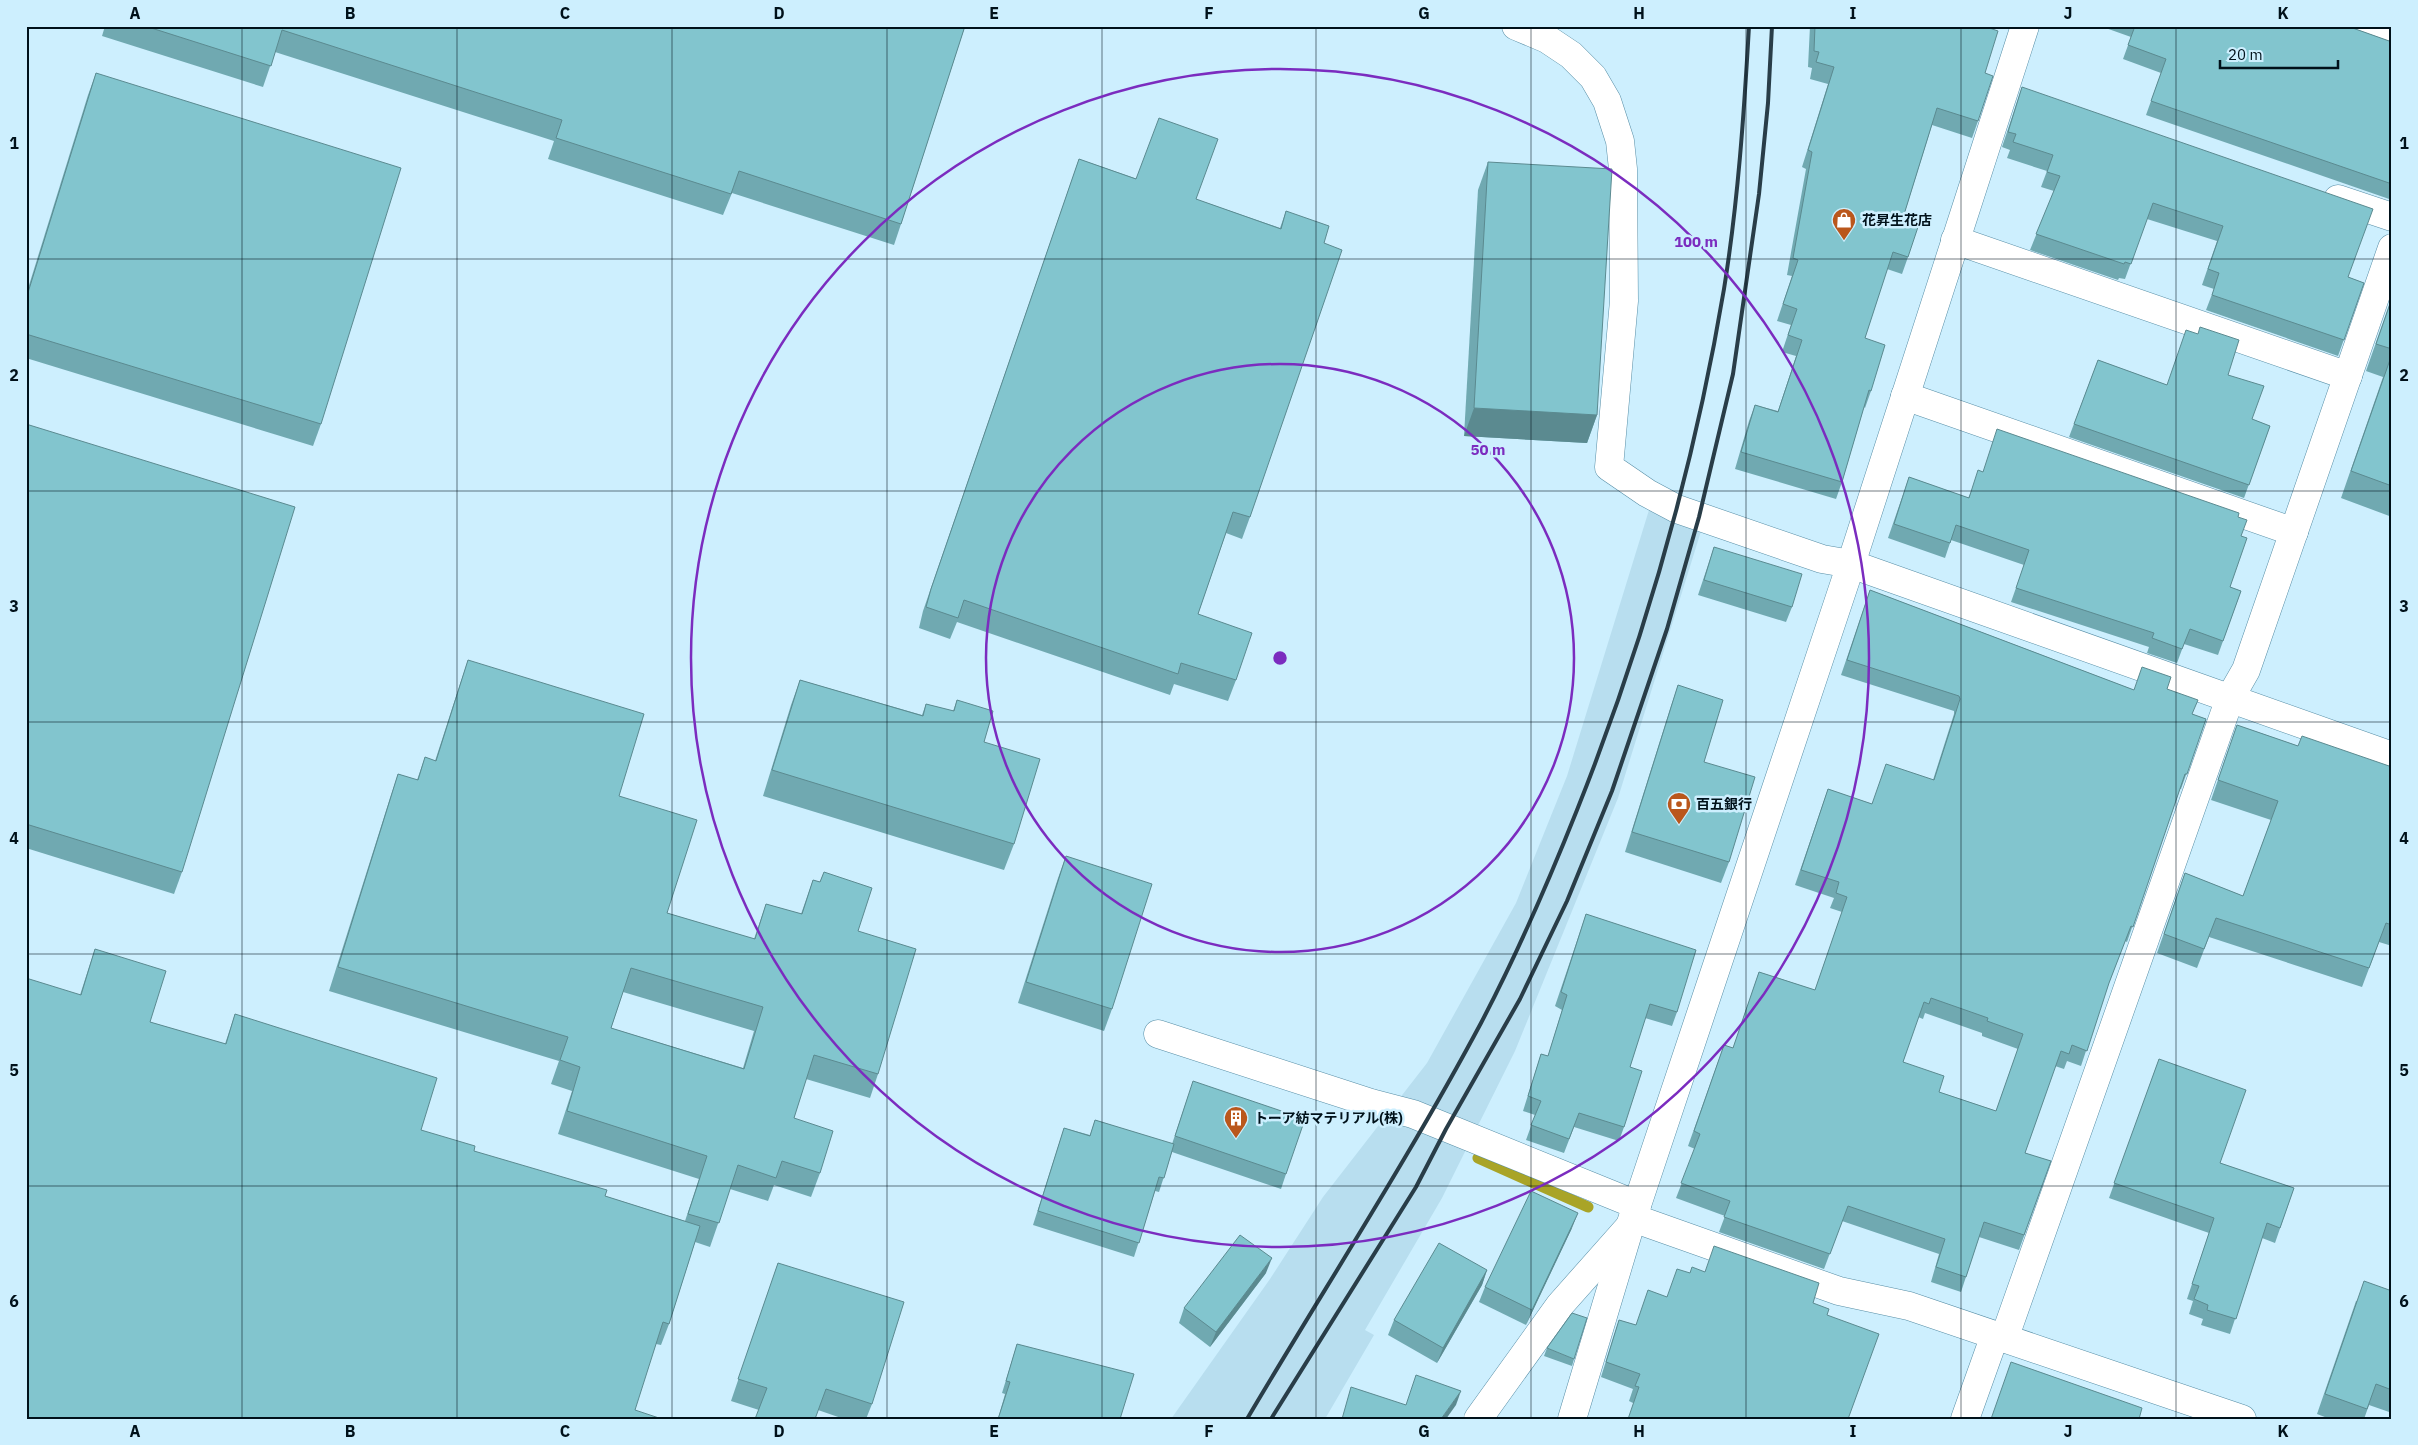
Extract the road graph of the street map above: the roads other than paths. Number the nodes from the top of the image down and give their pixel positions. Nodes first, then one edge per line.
1 (1516, 26) edge
2 (2025, 26) edge
3 (2349, 26) edge
4 (2392, 41) edge
5 (2006, 83) junction
6 (2035, 92) edge
7 (2317, 191) edge
8 (2392, 217) edge
9 (1955, 240) junction
10 (2392, 248) edge
11 (2348, 376) junction
12 (1905, 396) junction
13 (2294, 532) junction
14 (1851, 564) junction
15 (2230, 698) junction
16 (2392, 756) edge
17 (1158, 1034) dead end
18 (1633, 1216) junction
19 (1999, 1337) junction
20 (1478, 1419) edge
21 (1572, 1419) edge
22 (1966, 1419) edge
23 (2242, 1419) edge

1 - 14 street
2 - 5 street
3 - 4 street
5 - 6 street
5 - 9 street
7 - 8 street
9 - 11 street
9 - 12 street
10 - 11 street
11 - 13 street
12 - 13 street
12 - 14 street
13 - 15 street
14 - 15 street
14 - 18 street
15 - 16 street
15 - 19 street
17 - 18 street
18 - 19 street
18 - 20 street
18 - 21 street
19 - 22 street
19 - 23 street

